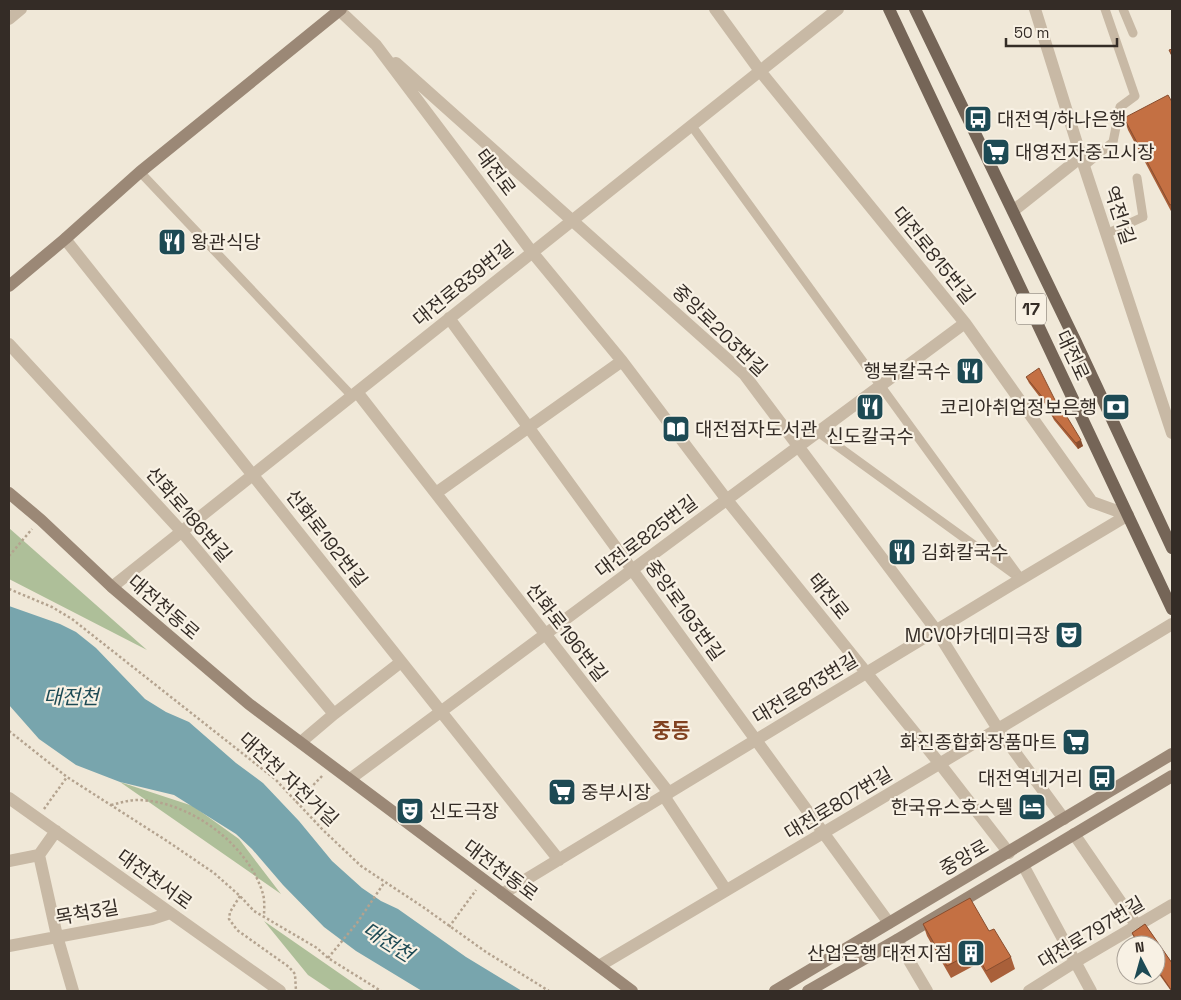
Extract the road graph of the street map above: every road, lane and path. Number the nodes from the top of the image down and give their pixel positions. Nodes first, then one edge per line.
1 (21, 9) edge
2 (339, 9) edge
3 (715, 9) edge
4 (838, 9) edge
5 (889, 9) edge
6 (915, 9) edge
7 (1034, 9) edge
8 (1105, 9) edge
9 (1123, 9) edge
10 (9, 19) edge
11 (1133, 34) dead end
12 (376, 45) junction
13 (760, 71) junction
14 (691, 125) junction
15 (1082, 161) junction
16 (140, 172) junction
17 (1137, 178) dead end
18 (1013, 211) junction
19 (573, 220) junction
20 (1106, 234) junction
21 (65, 239) junction
22 (532, 252) junction
23 (9, 286) edge
24 (449, 318) junction
25 (965, 323) junction
26 (9, 344) edge
27 (622, 361) junction
28 (880, 386) junction
29 (354, 394) junction
30 (529, 427) junction
31 (818, 432) junction
32 (1172, 433) edge
33 (798, 447) junction
34 (253, 475) junction
35 (9, 493) edge
36 (436, 493) junction
37 (727, 500) junction
38 (1128, 515) junction
39 (29, 532) dead end
40 (182, 532) junction
41 (1172, 548) edge
42 (9, 556) edge
43 (632, 570) junction
44 (1021, 579) junction
45 (112, 587) junction
46 (9, 589) edge
47 (1172, 609) edge
48 (1172, 624) edge
49 (936, 630) junction
50 (545, 634) junction
51 (401, 662) junction
52 (867, 672) junction
53 (441, 712) junction
54 (334, 714) junction
55 (998, 729) junction
56 (9, 731) edge
57 (756, 740) junction
58 (301, 742) junction
59 (1172, 754) edge
60 (940, 764) junction
61 (325, 773) dead end
62 (1172, 776) edge
63 (67, 777) junction
64 (350, 779) junction
65 (667, 794) junction
66 (9, 798) edge
67 (50, 801) dead end
68 (296, 803) junction
69 (110, 805) junction
70 (1064, 820) junction
71 (56, 831) junction
72 (824, 833) junction
73 (1074, 834) junction
74 (1009, 853) junction
75 (38, 855) junction
76 (559, 860) junction
77 (9, 861) edge
78 (1023, 865) junction
79 (385, 883) junction
80 (726, 890) junction
81 (474, 894) dead end
82 (502, 894) junction
83 (240, 896) junction
84 (1172, 905) edge
85 (170, 913) junction
86 (264, 917) junction
87 (889, 923) junction
88 (1137, 926) junction
89 (449, 927) junction
90 (1143, 935) edge
91 (58, 936) junction
92 (897, 940) junction
93 (9, 946) edge
94 (328, 958) junction
95 (1075, 962) junction
96 (599, 966) junction
97 (74, 991) edge
98 (280, 991) edge
99 (296, 991) edge
100 (381, 991) edge
101 (548, 991) edge
102 (632, 991) edge
103 (775, 991) edge
104 (808, 991) edge
105 (926, 991) edge
106 (1029, 991) edge
107 (1091, 991) edge

1 - 10 street
2 - 12 street, 태전로
2 - 16 main road
3 - 13 street, 대전로815번길
4 - 13 street, 대전로839번길
5 - 38 main road, 대전로 / 17
6 - 18 main road, 대전로 / 17
7 - 15 street, 역전1길
8 - 15 lane
9 - 11 lane
12 - 19 street, 중앙로203번길
12 - 22 street, 태전로
13 - 14 street, 대전로839번길
13 - 25 street, 대전로815번길
14 - 19 street, 대전로839번길
14 - 28 lane
15 - 18 street
15 - 20 street, 역전1길
16 - 21 main road
16 - 29 lane
17 - 20 lane
18 - 41 main road, 대전로 / 17
19 - 22 street, 대전로839번길
19 - 33 street, 중앙로203번길
20 - 32 street, 역전1길
21 - 23 main road
21 - 34 street, 선화로192번길
22 - 24 street, 대전로839번길
22 - 27 street, 태전로
24 - 29 street, 대전로839번길
24 - 30 street, 중앙로193번길
25 - 28 street, 대전로825번길
25 - 38 street, 대전로815번길
26 - 40 street, 선화로186번길
27 - 30 street
27 - 37 street, 태전로
28 - 31 street, 대전로825번길
28 - 44 lane
29 - 34 street, 대전로839번길
29 - 36 street, 선화로196번길
30 - 36 street
30 - 43 street, 중앙로193번길
31 - 33 street, 대전로825번길
31 - 44 lane
33 - 37 street, 대전로825번길
33 - 49 street, 중앙로203번길
34 - 40 street, 대전로839번길
34 - 51 street, 선화로192번길
35 - 45 main road, 대전천동로
36 - 50 street, 선화로196번길
37 - 43 street, 대전로825번길
37 - 52 street, 태전로
38 - 44 street, 대전로813번길
38 - 47 main road, 대전로 / 17
39 - 42 path
40 - 45 street, 대전로839번길
40 - 54 street, 선화로186번길
43 - 50 street, 대전로825번길
43 - 57 street, 중앙로193번길
44 - 49 street, 대전로813번길
45 - 58 main road, 대전천동로
46 - 68 path, 대전천 자전거길
48 - 55 street, 대전로807번길
49 - 52 street, 대전로813번길
49 - 55 street, 중앙로203번길
50 - 53 street, 대전로825번길
50 - 65 street, 선화로196번길
51 - 53 street, 선화로192번길
51 - 54 street
52 - 57 street, 대전로813번길
52 - 60 street, 태전로
53 - 64 street, 대전로825번길
53 - 76 street, 선화로192번길
54 - 58 street
55 - 60 street, 대전로807번길
55 - 70 street, 중앙로203번길
56 - 63 path
57 - 65 street, 대전로813번길
57 - 72 street, 중앙로193번길
58 - 64 main road, 대전천동로
59 - 70 main road, 중앙로
60 - 72 street, 대전로807번길
60 - 74 street, 태전로
61 - 68 path
62 - 73 main road, 중앙로
63 - 67 path
63 - 69 path
64 - 82 main road, 대전천동로
65 - 76 street, 대전로813번길
65 - 80 street, 선화로196번길
66 - 71 street, 대전천서로
68 - 79 path, 대전천 자전거길
69 - 83 path
69 - 86 path
70 - 74 main road, 중앙로
71 - 75 street
71 - 85 street, 대전천서로
72 - 80 street, 대전로807번길
72 - 87 street, 중앙로193번길
73 - 78 main road, 중앙로
73 - 88 street
74 - 87 main road, 중앙로
75 - 77 street
75 - 91 street
76 - 82 street, 대전로813번길
78 - 92 main road, 중앙로
78 - 95 street
79 - 89 path, 대전천 자전거길
79 - 94 path
80 - 96 street, 대전로807번길
81 - 89 path
82 - 96 main road, 대전천동로
83 - 86 path
83 - 99 path
84 - 88 street, 대전로797번길
85 - 91 street, 목척3길
85 - 98 street, 대전천서로
86 - 94 path
87 - 103 main road, 중앙로
88 - 90 street
88 - 95 street, 대전로797번길
89 - 101 path, 대전천 자전거길
91 - 93 street, 목척3길
91 - 97 street
92 - 104 main road, 중앙로
92 - 105 street
94 - 100 path
95 - 106 street, 대전로797번길
95 - 107 street
96 - 102 main road, 대전천동로

